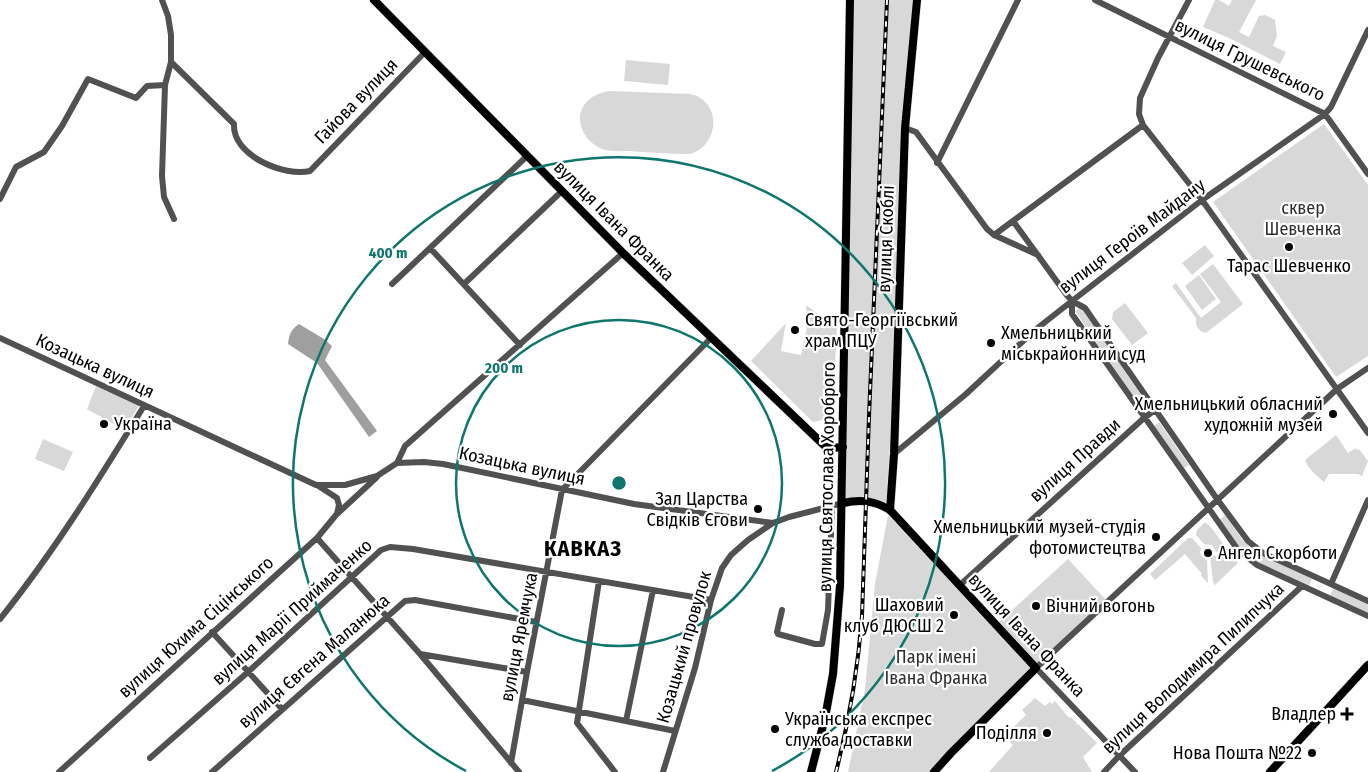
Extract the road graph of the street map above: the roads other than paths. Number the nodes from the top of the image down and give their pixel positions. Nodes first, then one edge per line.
1 (162, 0) edge
2 (374, 0) edge
3 (850, 0) edge
4 (916, 0) edge
5 (1018, 0) edge
6 (1095, 0) edge
7 (1189, 0) edge
8 (1368, 30) edge
9 (1169, 37) junction
10 (425, 52) junction
11 (172, 62) junction
12 (165, 84) junction
13 (1325, 114) junction
14 (1143, 125) junction
15 (905, 128) junction
16 (527, 156) junction
17 (937, 163) junction
18 (1368, 174) edge
19 (562, 191) junction
20 (0, 199) edge
21 (1202, 200) junction
22 (174, 219) dead end
23 (1013, 221) junction
24 (994, 235) junction
25 (430, 248) junction
26 (623, 253) junction
27 (1039, 256) junction
28 (392, 284) dead end
29 (464, 284) junction
30 (1072, 301) junction
31 (712, 337) junction
32 (0, 338) edge
33 (520, 345) junction
34 (1368, 368) edge
35 (1337, 389) junction
36 (144, 406) junction
37 (1155, 410) junction
38 (1144, 418) junction
39 (1368, 433) edge
40 (843, 448) junction
41 (894, 454) junction
42 (397, 463) junction
43 (378, 476) junction
44 (316, 484) junction
45 (344, 485) junction
46 (562, 490) junction
47 (337, 499) junction
48 (1217, 499) junction
49 (351, 500) junction
50 (1368, 500) edge
51 (843, 503) junction
52 (832, 506) junction
53 (1207, 508) junction
54 (890, 510) junction
55 (336, 516) junction
56 (773, 523) junction
57 (318, 538) junction
58 (546, 573) junction
59 (352, 577) junction
60 (599, 581) junction
61 (1330, 584) junction
62 (960, 585) junction
63 (1302, 586) junction
64 (653, 590) junction
65 (711, 600) junction
66 (1368, 601) edge
67 (782, 610) dead end
68 (1368, 616) edge
69 (387, 617) junction
70 (0, 619) edge
71 (536, 622) junction
72 (212, 632) junction
73 (420, 654) junction
74 (1368, 664) edge
75 (1036, 668) junction
76 (248, 672) junction
77 (527, 672) junction
78 (522, 700) junction
79 (282, 708) junction
80 (567, 709) junction
81 (579, 711) junction
82 (626, 721) junction
83 (577, 723) junction
84 (675, 731) junction
85 (1120, 756) junction
86 (150, 758) dead end
87 (511, 763) junction
88 (59, 772) edge
89 (212, 772) edge
90 (518, 772) edge
91 (615, 772) edge
92 (663, 772) edge
93 (811, 772) edge
94 (934, 772) edge
95 (1104, 772) edge
96 (1135, 772) edge
97 (1270, 772) edge

1 - 11 street
2 - 10 main road, вулиця Івана Франка
3 - 40 main road, вулиця Святослава Хороброго
4 - 15 main road, вулиця Скоблі
5 - 17 street
6 - 9 street, вулиця Грушевського
7 - 9 street
8 - 13 street, вулиця Героїв Майдану
9 - 13 street, вулиця Грушевського
9 - 14 street
10 - 11 street, Гайова вулиця
10 - 16 main road, вулиця Івана Франка
11 - 12 street
12 - 20 street
12 - 22 street
13 - 18 street, вулиця Грушевського
13 - 21 street, вулиця Героїв Майдану
14 - 21 street
14 - 23 street
15 - 17 street
15 - 41 main road, вулиця Скоблі
16 - 19 main road, вулиця Івана Франка
16 - 25 street
17 - 24 street
19 - 26 main road, вулиця Івана Франка
19 - 29 street
21 - 30 street, вулиця Героїв Майдану
21 - 35 street
23 - 24 street
23 - 27 street
24 - 27 street
25 - 28 street
25 - 29 street
26 - 31 main road, вулиця Івана Франка
26 - 33 street
27 - 30 street
29 - 33 street
30 - 37 street
30 - 38 street
30 - 41 street, вулиця Героїв Майдану
31 - 40 main road, вулиця Івана Франка
31 - 46 street
32 - 36 street, Козацька вулиця
33 - 42 street
34 - 35 street
35 - 39 street
35 - 48 street
36 - 44 street, Козацька вулиця
36 - 70 street
37 - 38 street, вулиця Правди
37 - 48 street
38 - 53 street
38 - 62 street, вулиця Правди
40 - 51 main road, вулиця Святослава Хороброго
41 - 54 main road, вулиця Скоблі
42 - 43 street, Козацька вулиця
42 - 46 street, Козацька вулиця
43 - 45 street, Козацька вулиця
43 - 49 street, вулиця Юхима Сіцінського
44 - 45 street, Козацька вулиця
44 - 47 street
45 - 47 street
45 - 49 street
46 - 56 street, Козацька вулиця
46 - 58 street, вулиця Яремчука
47 - 49 street
47 - 55 street
48 - 53 street
48 - 61 street
49 - 55 street, вулиця Юхима Сіцінського
50 - 61 street
51 - 52 street, Козацька вулиця
51 - 54 main road, вулиця Івана Франка
51 - 93 main road, вулиця Святослава Хороброго
52 - 56 street, Козацька вулиця
52 - 67 street
53 - 63 street
53 - 75 street
54 - 62 main road, вулиця Івана Франка
55 - 57 street, вулиця Юхима Сіцінського
56 - 65 street, Козацький провулок
57 - 59 street
57 - 72 street, вулиця Юхима Сіцінського
58 - 59 street, вулиця Марії Приймаченко
58 - 60 street, вулиця Марії Приймаченко
58 - 71 street, вулиця Яремчука
59 - 69 street
59 - 76 street, вулиця Марії Приймаченко
60 - 64 street, вулиця Марії Приймаченко
60 - 81 street
61 - 66 street
62 - 75 main road, вулиця Івана Франка
63 - 68 street
63 - 85 street, вулиця Володимира Пилипчука
64 - 65 street, вулиця Марії Приймаченко
64 - 82 street
65 - 84 street, Козацький провулок
69 - 71 street, вулиця Євгена Маланюка
69 - 73 street
69 - 79 street, вулиця Євгена Маланюка
71 - 77 street, вулиця Яремчука
72 - 76 street
72 - 88 street, вулиця Юхима Сіцінського
73 - 77 street
73 - 87 street
74 - 97 main road
75 - 85 street, вулиця Івана Франка
75 - 94 main road
76 - 79 street
76 - 86 street, вулиця Марії Приймаченко
77 - 78 street, вулиця Яремчука
78 - 80 street
78 - 87 street, вулиця Яремчука
79 - 89 street, вулиця Євгена Маланюка
80 - 81 street
80 - 83 street
81 - 82 street
81 - 83 street
82 - 84 street
83 - 91 street
84 - 92 street, Козацький провулок
85 - 95 street, вулиця Володимира Пилипчука
85 - 96 street, вулиця Івана Франка
87 - 90 street

